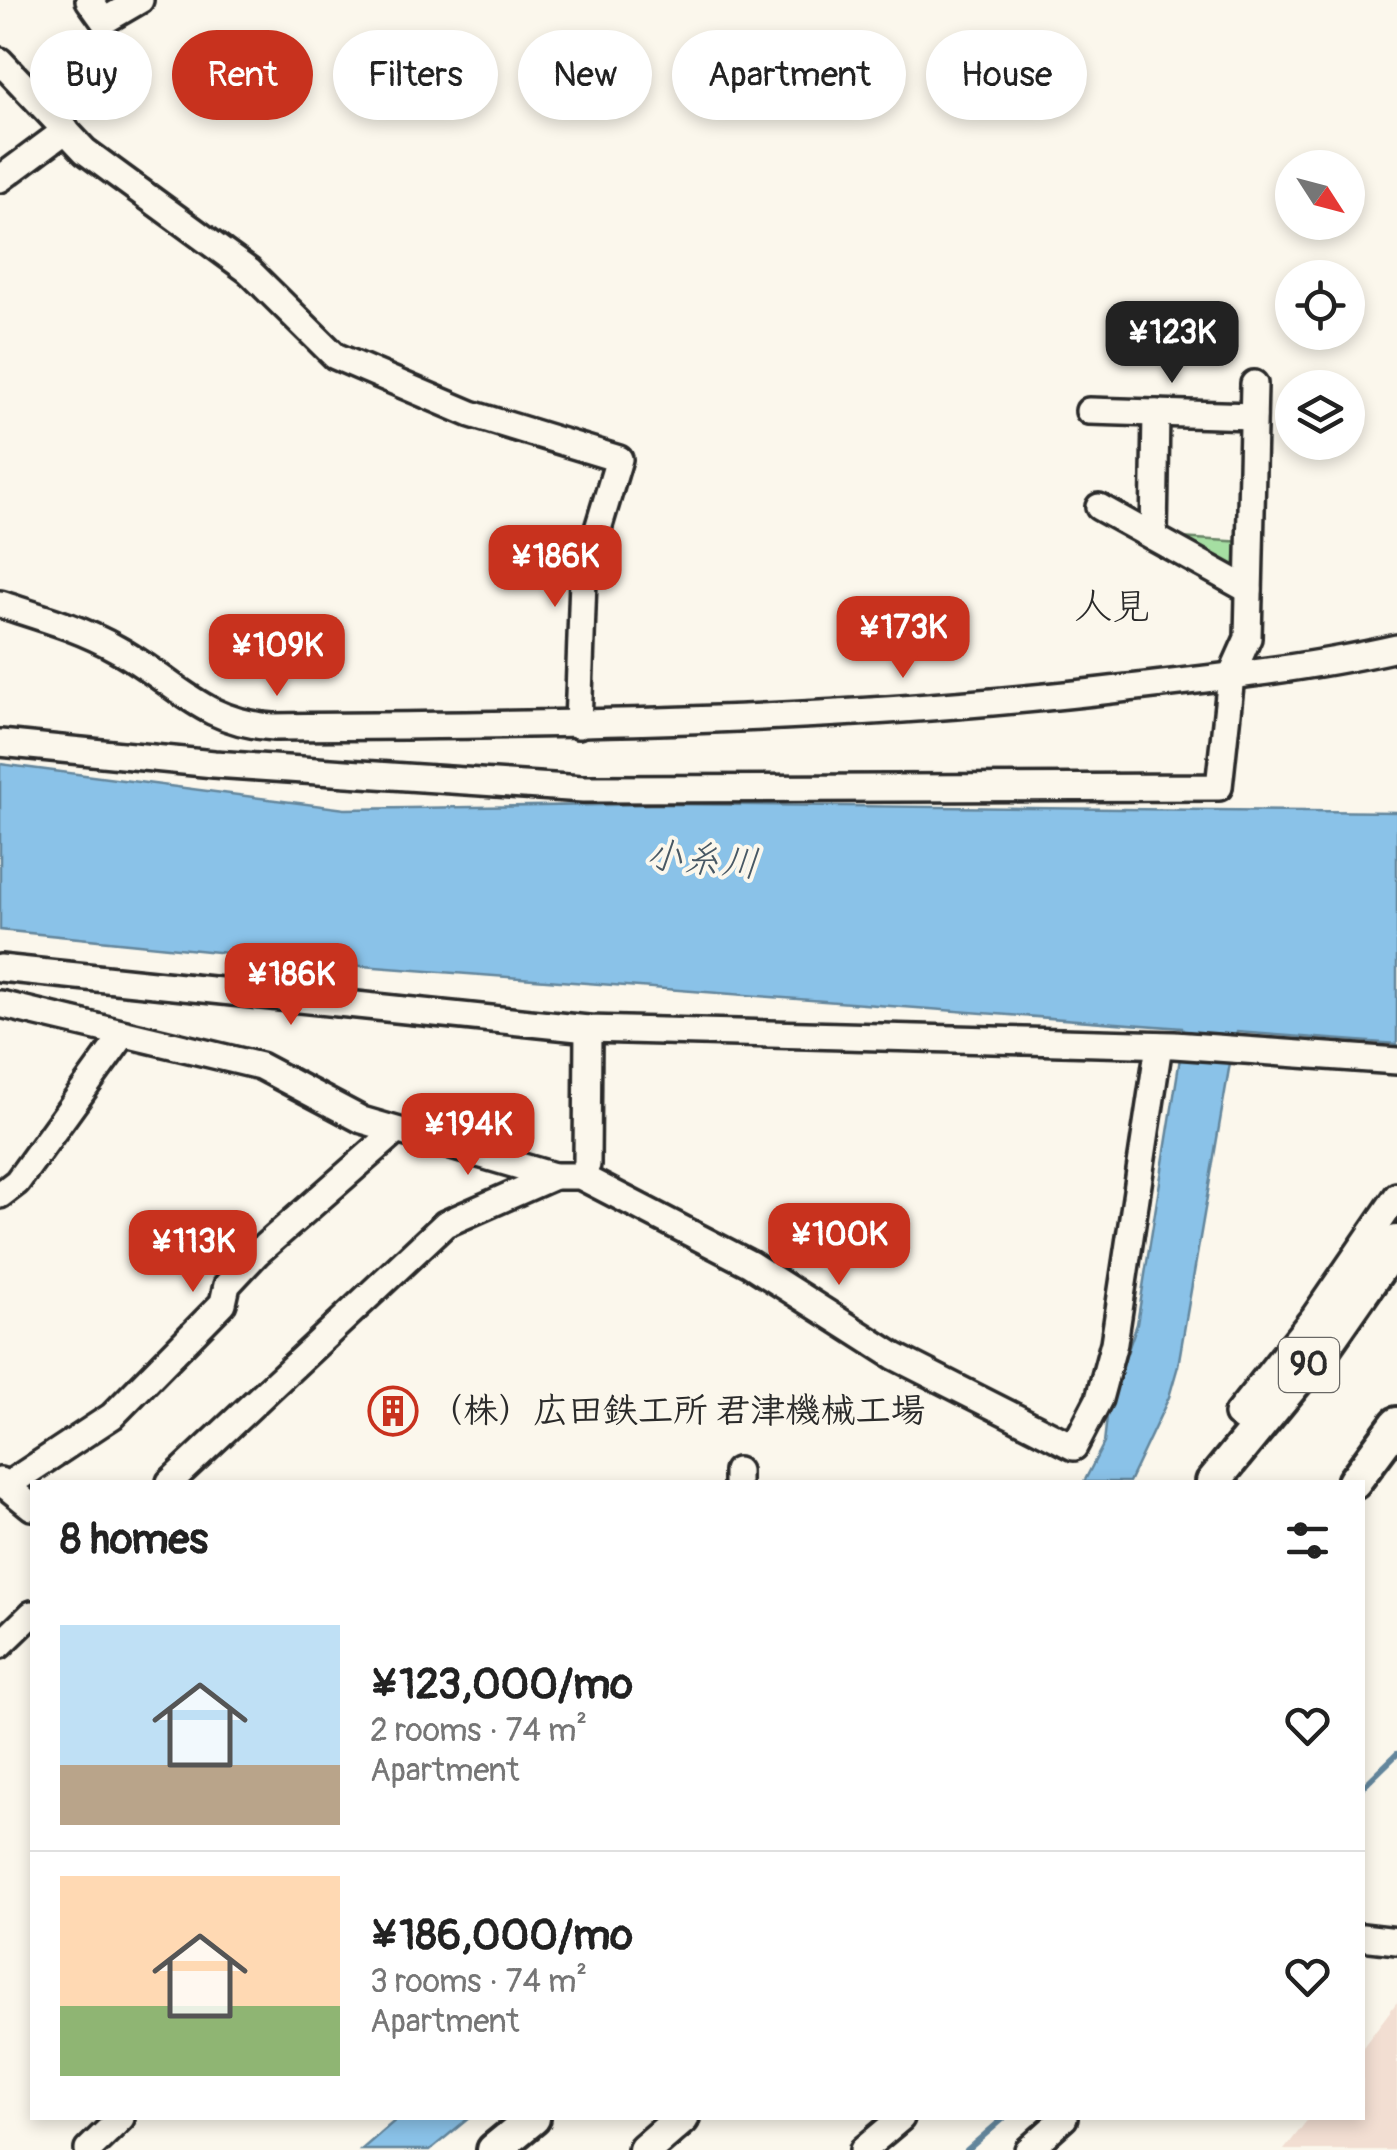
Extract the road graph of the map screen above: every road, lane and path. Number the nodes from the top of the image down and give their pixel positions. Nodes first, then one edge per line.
1 (89, 0) edge
2 (140, 0) edge
3 (0, 61) edge
4 (66, 130) junction
5 (0, 178) edge
6 (1254, 384) dead end
7 (1089, 411) dead end
8 (1156, 413) junction
9 (1253, 416) junction
10 (1100, 507) dead end
11 (1154, 537) junction
12 (1249, 590) junction
13 (0, 604) edge
14 (1397, 648) edge
15 (1231, 676) junction
16 (578, 725) junction
17 (0, 744) edge
18 (0, 968) edge
19 (0, 1004) edge
20 (588, 1029) junction
21 (123, 1035) junction
22 (1166, 1045) junction
23 (1397, 1061) edge
24 (396, 1132) junction
25 (554, 1176) junction
26 (580, 1176) junction
27 (0, 1195) edge
28 (1397, 1196) edge
29 (1397, 1242) edge
30 (1397, 1424) edge
31 (1258, 1429) junction
32 (172, 1480) edge
33 (1215, 1480) edge
34 (1355, 1480) edge
35 (3, 1484) edge
36 (30, 1505) edge
37 (30, 1616) edge
38 (0, 1645) edge
39 (1365, 1937) edge
40 (1397, 1941) edge
41 (119, 2120) edge
42 (531, 2120) edge
43 (680, 2120) edge
44 (898, 2120) edge
45 (1062, 2120) edge
46 (88, 2150) edge
47 (494, 2150) edge
48 (645, 2150) edge
49 (863, 2150) edge
50 (1028, 2150) edge

1 - 2 street
3 - 4 street
4 - 5 street
4 - 16 street
6 - 9 street
7 - 8 street
8 - 9 street
8 - 11 street
9 - 12 street
10 - 11 street
11 - 12 street
12 - 15 street
13 - 16 street
14 - 15 street
15 - 16 street
15 - 17 street
18 - 20 street
19 - 21 street
20 - 22 street
20 - 26 street
21 - 24 street
21 - 27 street
22 - 23 street
22 - 26 street
24 - 25 street
24 - 35 street
25 - 26 street
25 - 32 street
28 - 31 street
29 - 31 main road, 90
30 - 34 main road
31 - 33 main road, 90
35 - 36 street
37 - 38 street
39 - 40 street
41 - 46 street
42 - 47 main road
43 - 48 main road
44 - 49 street
45 - 50 street

